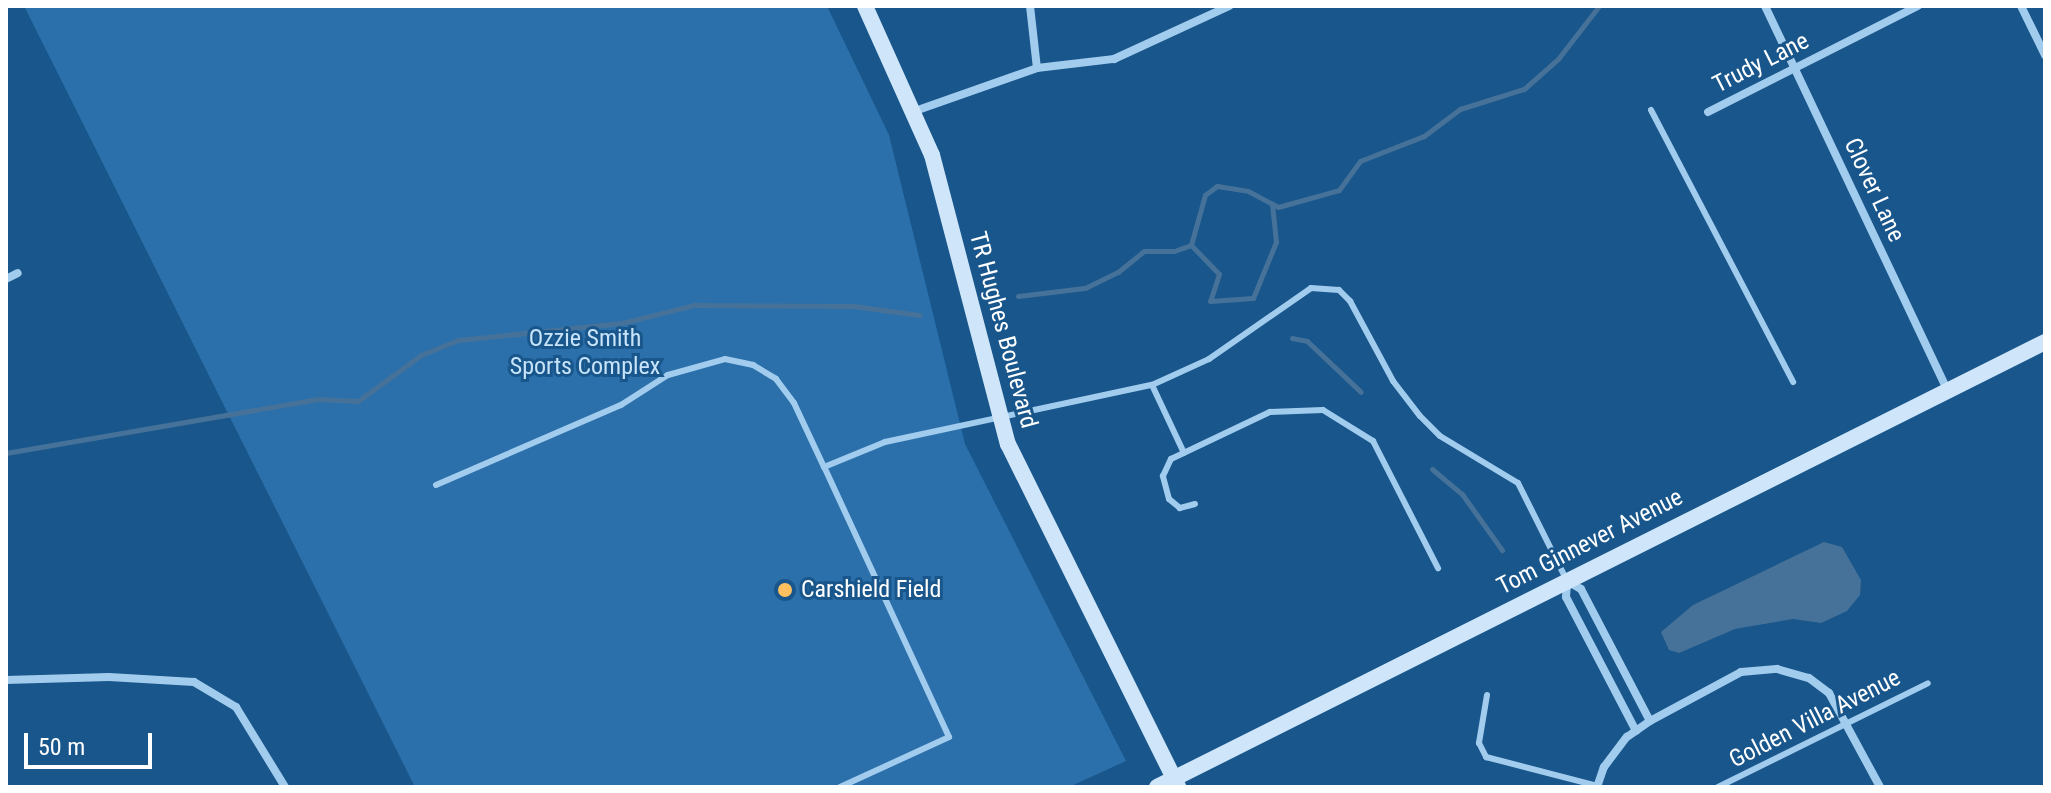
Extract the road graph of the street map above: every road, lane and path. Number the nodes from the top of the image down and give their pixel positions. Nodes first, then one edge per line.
1 (865, 6) edge
2 (1030, 6) edge
3 (1229, 6) edge
4 (1765, 6) edge
5 (1918, 6) edge
6 (2021, 6) edge
7 (2045, 55) edge
8 (1037, 68) junction
9 (1794, 69) junction
10 (1651, 110) dead end
11 (915, 111) junction
12 (1708, 112) dead end
13 (18, 273) dead end
14 (6, 279) edge
15 (2045, 342) edge
16 (1793, 382) dead end
17 (1152, 385) junction
18 (1947, 390) junction
19 (999, 419) junction
20 (1184, 453) junction
21 (824, 467) junction
22 (436, 485) dead end
23 (1195, 504) dead end
24 (1438, 568) dead end
25 (1567, 581) junction
26 (6, 680) edge
27 (1928, 683) dead end
28 (1487, 695) dead end
29 (1650, 721) junction
30 (1847, 722) junction
31 (1636, 731) junction
32 (1176, 783) edge
33 (1598, 786) edge
34 (285, 787) edge
35 (840, 787) edge
36 (1157, 787) edge
37 (1718, 787) edge
38 (1880, 787) edge

1 - 11 main road, TR Hughes Boulevard
2 - 8 street
3 - 8 street
4 - 9 street, Clover Lane
5 - 9 street, Trudy Lane
6 - 7 street
8 - 11 street
9 - 12 street, Trudy Lane
9 - 18 street, Clover Lane
10 - 16 lane
11 - 19 main road, TR Hughes Boulevard
13 - 14 street
15 - 18 main road, Tom Ginnever Avenue
17 - 19 lane
17 - 20 lane
17 - 25 lane
18 - 25 main road, Tom Ginnever Avenue
19 - 21 lane
19 - 32 main road, TR Hughes Boulevard
20 - 23 lane
20 - 24 lane
21 - 22 lane
21 - 35 lane
25 - 29 street
25 - 31 street
25 - 32 main road, Tom Ginnever Avenue
26 - 34 street
27 - 30 lane, Golden Villa Avenue
28 - 33 lane
29 - 30 street
29 - 31 street
30 - 37 lane, Golden Villa Avenue
30 - 38 street
31 - 33 street
32 - 36 main road, Tom Ginnever Avenue

